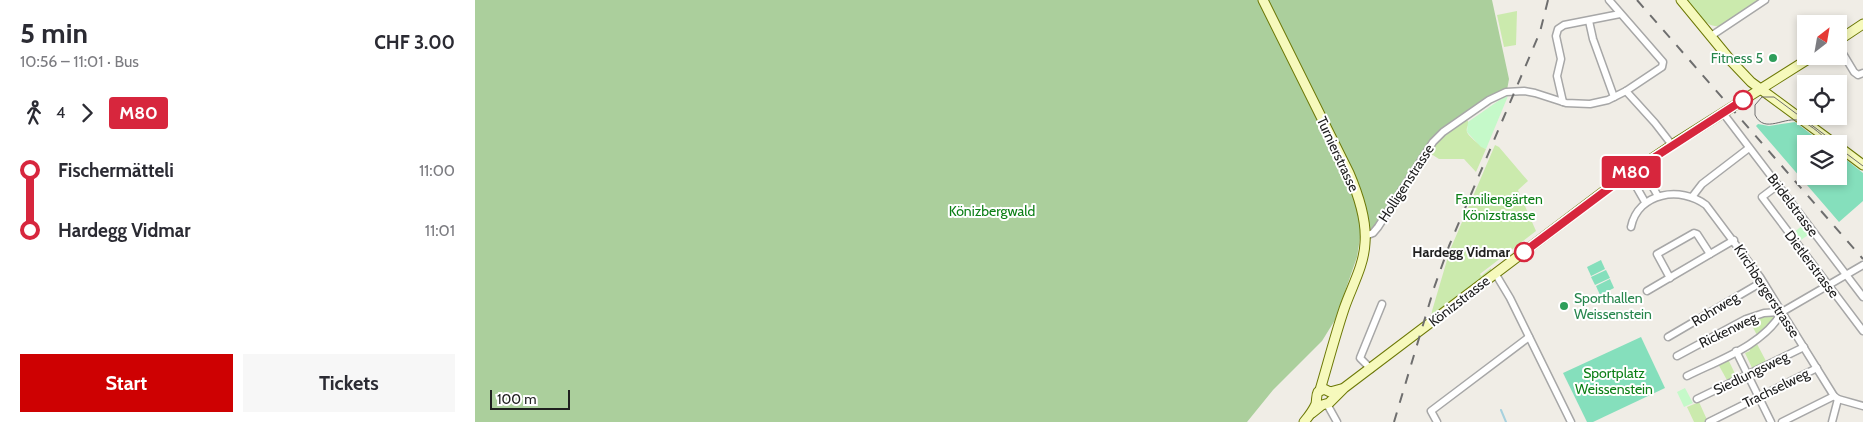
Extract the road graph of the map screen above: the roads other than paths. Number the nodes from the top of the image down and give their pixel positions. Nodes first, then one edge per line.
1 (1263, 0) edge
2 (1609, 0) edge
3 (1681, 0) edge
4 (1765, 0) edge
5 (1621, 14) junction
6 (1589, 20) junction
7 (1863, 24) edge
8 (1847, 35) edge
9 (1711, 36) junction
10 (1847, 60) edge
11 (1799, 65) edge
12 (1863, 73) edge
13 (1761, 89) junction
14 (1626, 91) junction
15 (1613, 98) junction
16 (1563, 102) junction
17 (1723, 112) junction
18 (1823, 135) edge
19 (1672, 145) junction
20 (1749, 148) junction
21 (1847, 152) edge
22 (1863, 165) edge
23 (1640, 166) junction
24 (1629, 174) junction
25 (1778, 185) junction
26 (1658, 196) junction
27 (1692, 197) junction
28 (1645, 202) junction
29 (1631, 227) dead end
30 (1365, 236) junction
31 (1734, 240) junction
32 (1710, 254) junction
33 (1863, 265) edge
34 (1495, 273) junction
35 (1846, 275) junction
36 (1670, 278) junction
37 (1763, 282) junction
38 (1828, 285) junction
39 (1647, 291) dead end
40 (1863, 298) edge
41 (1382, 304) dead end
42 (1782, 312) junction
43 (1863, 331) edge
44 (1529, 337) junction
45 (1668, 337) dead end
46 (1804, 348) junction
47 (1736, 351) junction
48 (1677, 356) dead end
49 (1817, 368) junction
50 (1371, 369) junction
51 (1748, 375) junction
52 (1687, 376) dead end
53 (1325, 397) junction
54 (1759, 397) junction
55 (1836, 398) junction
56 (1697, 399) dead end
57 (1863, 406) edge
58 (1304, 422) edge
59 (1337, 422) edge
60 (1437, 422) edge
61 (1571, 422) edge
62 (1709, 422) edge
63 (1771, 422) edge
64 (1782, 422) edge
65 (1832, 422) edge

1 - 30 main road, Turnierstrasse
2 - 5 street
3 - 9 main road
4 - 9 street
5 - 6 street
5 - 14 street, Holligenstrasse
6 - 15 street
6 - 16 street
7 - 8 main road
9 - 13 main road
10 - 12 street
11 - 13 main road, Könizstrasse
13 - 17 main road, Könizstrasse
13 - 18 main road
14 - 15 street, Holligenstrasse
14 - 19 street
15 - 16 street, Holligenstrasse
16 - 30 street, Holligenstrasse
17 - 19 main road, Könizstrasse
17 - 20 street, Bridelstrasse
19 - 23 main road, Könizstrasse
20 - 25 street, Bridelstrasse
20 - 27 street
21 - 22 main road
23 - 24 main road, Könizstrasse
23 - 26 street
24 - 28 street
24 - 34 main road, Könizstrasse
25 - 35 street, Bridelstrasse
25 - 38 street, Dietlerstrasse
26 - 27 street
26 - 28 street
27 - 31 street, Kirchbergerstrasse
28 - 29 street
30 - 53 main road, Turnierstrasse
31 - 32 street
31 - 37 street, Kirchbergerstrasse
32 - 36 street
32 - 36 street
33 - 35 street
34 - 44 street
34 - 50 main road, Könizstrasse
35 - 38 street
35 - 40 street, Bridelstrasse
36 - 39 street
37 - 42 street, Kirchbergerstrasse
37 - 45 street, Rohrweg
38 - 42 street
38 - 43 street, Dietlerstrasse
41 - 50 street
42 - 46 street, Kirchbergerstrasse
42 - 47 street
42 - 48 street, Rickenweg
44 - 60 street
44 - 61 street
46 - 49 street, Kirchbergerstrasse
46 - 51 street, Siedlungsweg
47 - 51 street
47 - 52 street
49 - 54 street, Trachselweg
49 - 55 street, Kirchbergerstrasse
50 - 53 main road, Könizstrasse
51 - 54 street
51 - 56 street, Siedlungsweg
53 - 58 main road, Könizstrasse
53 - 59 street
54 - 62 street, Trachselweg
54 - 63 street
55 - 57 street
55 - 64 street
55 - 65 street

